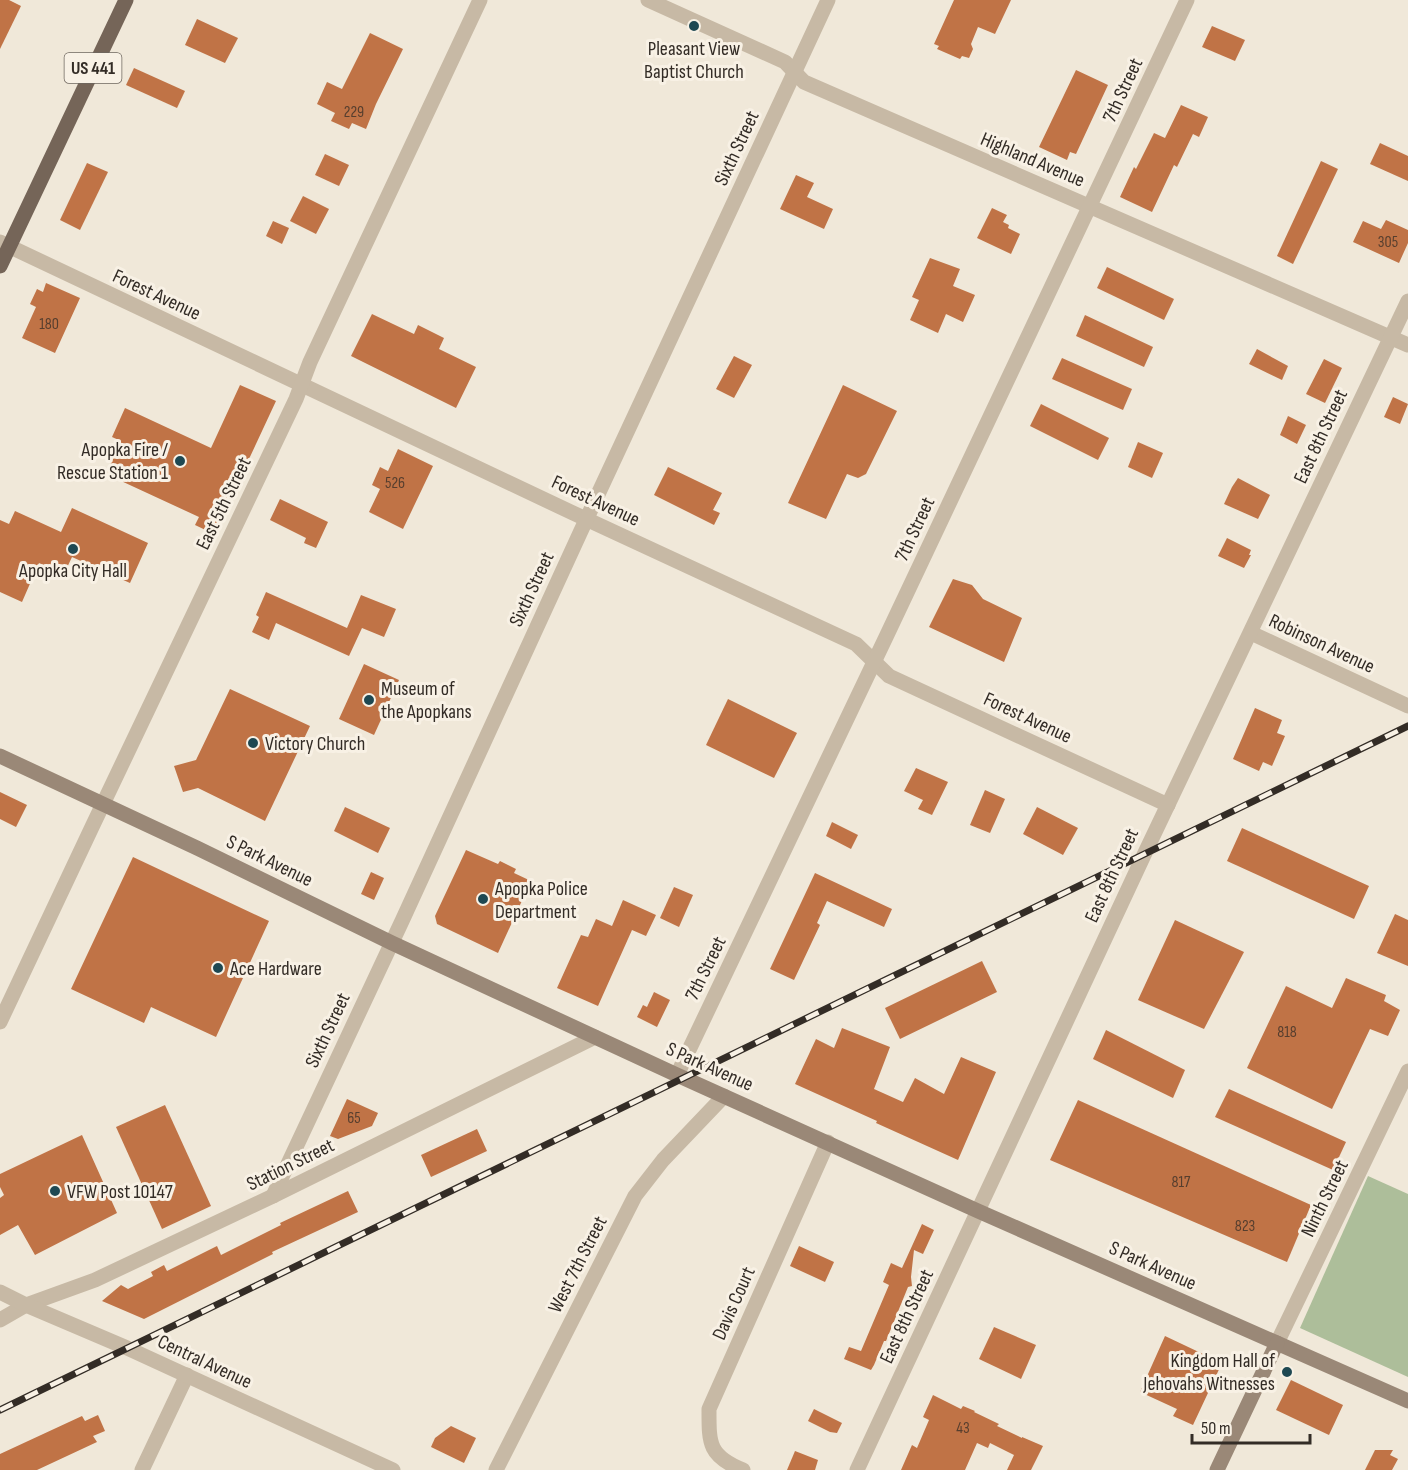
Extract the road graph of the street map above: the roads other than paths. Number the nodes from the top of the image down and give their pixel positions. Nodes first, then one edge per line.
1 (126, 0) edge
2 (480, 0) edge
3 (648, 0) edge
4 (828, 0) edge
5 (1187, 0) edge
6 (795, 72) junction
7 (1090, 206) junction
8 (4, 244) edge
9 (0, 266) edge
10 (1408, 301) edge
11 (1391, 337) junction
12 (1408, 345) edge
13 (301, 385) junction
14 (586, 519) junction
15 (1251, 633) junction
16 (874, 662) junction
17 (1408, 706) edge
18 (0, 756) edge
19 (103, 804) junction
20 (1168, 805) junction
21 (392, 943) junction
22 (0, 1022) edge
23 (595, 1036) junction
24 (1408, 1071) edge
25 (676, 1075) junction
26 (724, 1096) junction
27 (828, 1142) junction
28 (273, 1196) junction
29 (978, 1211) junction
30 (0, 1292) edge
31 (26, 1305) junction
32 (0, 1320) edge
33 (1277, 1342) junction
34 (187, 1375) junction
35 (1408, 1401) edge
36 (142, 1470) edge
37 (393, 1470) edge
38 (496, 1470) edge
39 (743, 1470) edge
40 (857, 1470) edge
41 (1217, 1470) edge

1 - 8 main road, US 441
2 - 13 street, East 5th Street
3 - 6 street, Highland Avenue
4 - 6 street, Sixth Street
5 - 7 street, 7th Street
6 - 7 street, Highland Avenue
6 - 14 street, Sixth Street
7 - 11 street, Highland Avenue
7 - 16 street, 7th Street
8 - 9 main road, US 441
8 - 13 street, Forest Avenue
10 - 11 street, East 8th Street
11 - 12 street, Highland Avenue
11 - 15 street, East 8th Street
13 - 14 street, Forest Avenue
13 - 19 street, East 5th Street
14 - 16 street, Forest Avenue
14 - 21 street, Sixth Street
15 - 17 street, Robinson Avenue
15 - 20 street, East 8th Street
16 - 20 street, Forest Avenue
16 - 25 street, 7th Street
18 - 19 main road, S Park Avenue
19 - 21 main road, S Park Avenue
19 - 22 street, East 5th Street
20 - 29 street, East 8th Street
21 - 23 main road, S Park Avenue
21 - 28 street, Sixth Street
23 - 25 main road, S Park Avenue
23 - 28 street, Station Street
24 - 33 street, Ninth Street
25 - 26 main road, S Park Avenue
26 - 27 main road, S Park Avenue
26 - 38 street, West 7th Street
27 - 29 main road, S Park Avenue
27 - 39 street, Davis Court
28 - 31 street, Station Street
29 - 33 main road, S Park Avenue
29 - 40 street, East 8th Street
30 - 31 street, Central Avenue
31 - 32 street, Station Street
31 - 34 street, Central Avenue
33 - 35 main road, S Park Avenue
33 - 41 main road
34 - 36 street
34 - 37 street, Central Avenue

